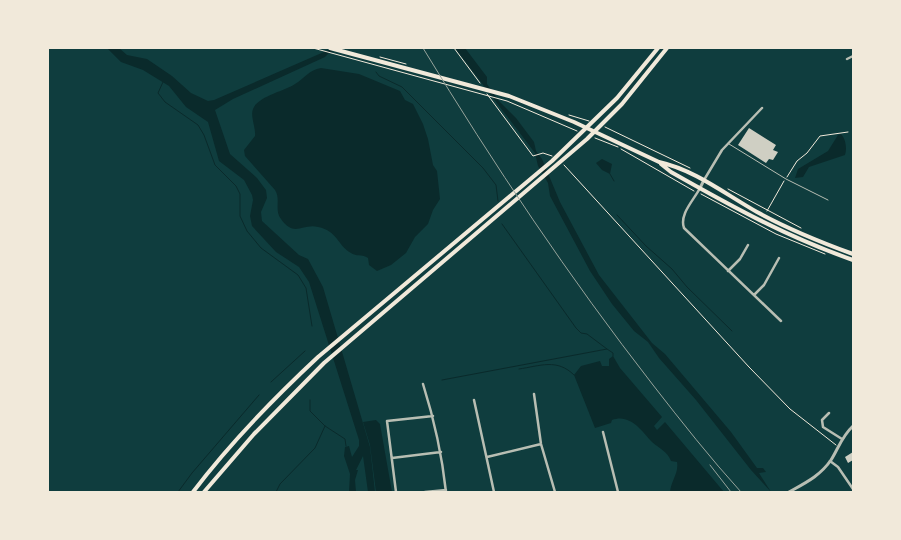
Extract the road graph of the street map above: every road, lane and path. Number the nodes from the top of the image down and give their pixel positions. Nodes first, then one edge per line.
1 (313, 48) edge
2 (330, 48) edge
3 (454, 48) edge
4 (657, 48) edge
5 (667, 48) edge
6 (671, 48) edge
7 (656, 63) junction
8 (479, 82) dead end
9 (494, 103) dead end
10 (762, 108) dead end
11 (565, 115) dead end
12 (594, 123) dead end
13 (601, 126) dead end
14 (848, 132) dead end
15 (583, 133) dead end
16 (590, 136) dead end
17 (728, 144) junction
18 (618, 148) dead end
19 (553, 157) dead end
20 (659, 162) junction
21 (566, 166) dead end
22 (690, 168) dead end
23 (786, 178) junction
24 (704, 180) junction
25 (700, 188) junction
26 (726, 188) dead end
27 (828, 200) dead end
28 (766, 211) junction
29 (804, 230) dead end
30 (748, 245) dead end
31 (853, 254) edge
32 (779, 258) dead end
33 (853, 260) edge
34 (728, 271) junction
35 (754, 296) junction
36 (781, 321) dead end
37 (423, 384) dead end
38 (534, 394) dead end
39 (474, 400) dead end
40 (829, 413) dead end
41 (433, 416) junction
42 (853, 426) edge
43 (603, 432) dead end
44 (842, 440) junction
45 (541, 444) junction
46 (838, 446) junction
47 (441, 452) junction
48 (487, 457) junction
49 (392, 458) junction
50 (830, 461) junction
51 (853, 489) edge
52 (446, 491) edge
53 (193, 492) edge
54 (204, 492) edge
55 (396, 492) edge
56 (425, 492) edge
57 (494, 492) edge
58 (555, 492) edge
59 (618, 492) edge
60 (789, 492) edge

1 - 15 path
2 - 20 highway
3 - 8 path
4 - 53 highway
5 - 7 highway
6 - 7 highway
7 - 54 highway
9 - 19 path
10 - 17 street
11 - 12 path
13 - 22 path
14 - 23 path
16 - 18 path
17 - 23 lane
17 - 24 street
20 - 24 highway
20 - 25 highway
21 - 46 path
23 - 27 lane
23 - 28 path
24 - 25 street
24 - 31 highway
25 - 33 highway
25 - 34 street
26 - 28 path
28 - 29 path
30 - 34 street
32 - 35 street
34 - 35 street
35 - 36 street
37 - 41 street
38 - 45 street
39 - 48 street
40 - 44 street
41 - 47 street
41 - 49 street
42 - 44 street
43 - 59 street
44 - 46 street
45 - 48 street
45 - 58 street
46 - 50 street
47 - 49 street
47 - 52 street
48 - 57 street
49 - 55 street
50 - 51 street
50 - 60 street
52 - 56 street

